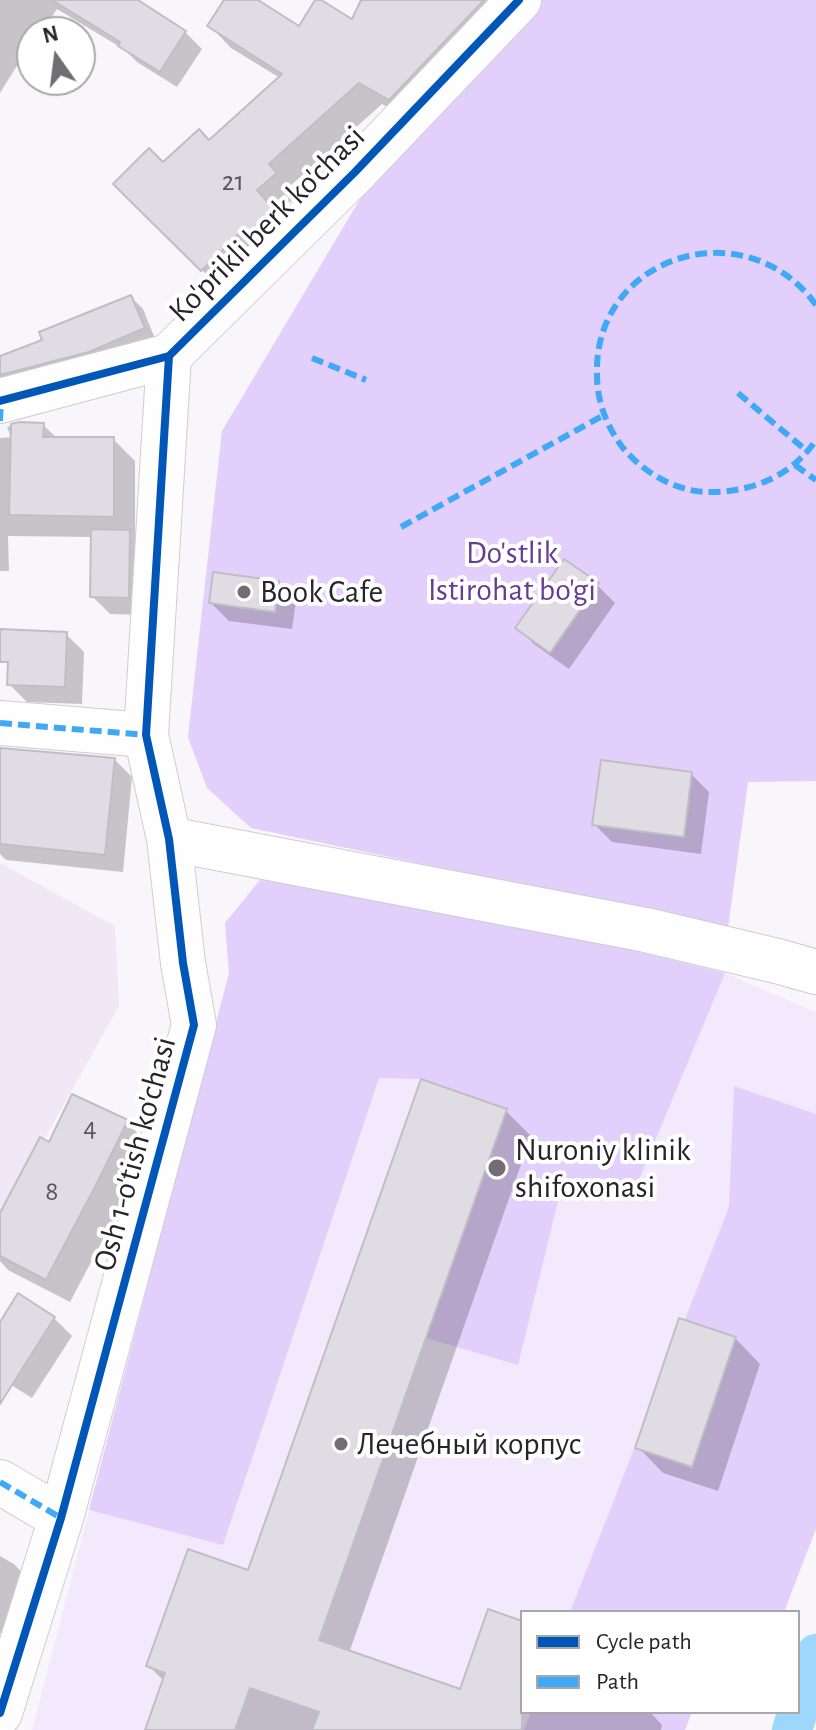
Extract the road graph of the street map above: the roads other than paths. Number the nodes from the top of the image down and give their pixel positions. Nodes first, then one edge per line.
1 (519, 0) edge
2 (169, 356) junction
3 (0, 408) edge
4 (0, 723) edge
5 (146, 735) junction
6 (169, 839) junction
7 (816, 972) edge
8 (0, 1482) edge
9 (61, 1518) junction
10 (0, 1713) edge

1 - 2 street, Ko'prikli berk ko'chasi
2 - 3 street, Ko'prikli berk ko'chasi
2 - 5 street, Osh 1-o'tish ko'chasi
4 - 5 street
5 - 6 street, Osh 1-o'tish ko'chasi
6 - 7 street
6 - 9 street, Osh 1-o'tish ko'chasi
8 - 9 street
9 - 10 street, Osh 1-o'tish ko'chasi

